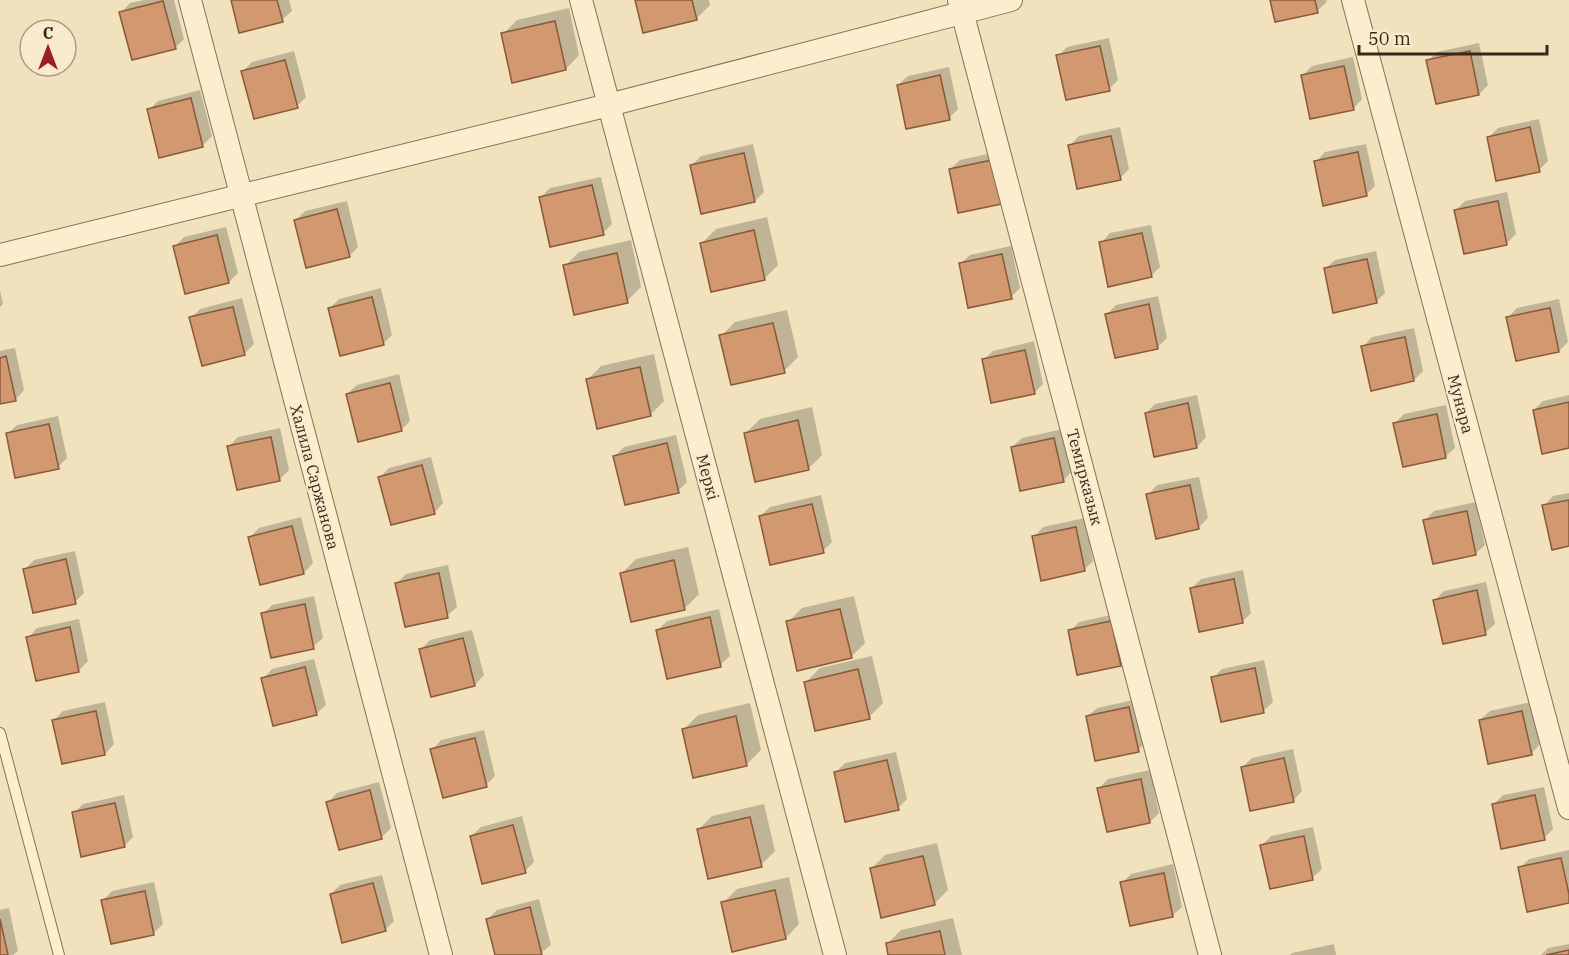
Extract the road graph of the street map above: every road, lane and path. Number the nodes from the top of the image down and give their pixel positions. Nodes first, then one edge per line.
1 (190, 0) edge
2 (581, 0) edge
3 (1011, 0) edge
4 (1353, 0) edge
5 (961, 6) edge
6 (609, 105) junction
7 (242, 197) junction
8 (0, 255) edge
9 (0, 733) edge
10 (1569, 808) edge
11 (59, 955) edge
12 (441, 955) edge
13 (835, 955) edge
14 (1210, 955) edge

1 - 7 street, Халила Саржанова
2 - 6 street, Меркі
3 - 5 street
4 - 10 street, Мунара
5 - 6 street
5 - 14 street, Темирказык
6 - 7 street
6 - 13 street, Меркі
7 - 8 street
7 - 12 street, Халила Саржанова
9 - 11 lane

